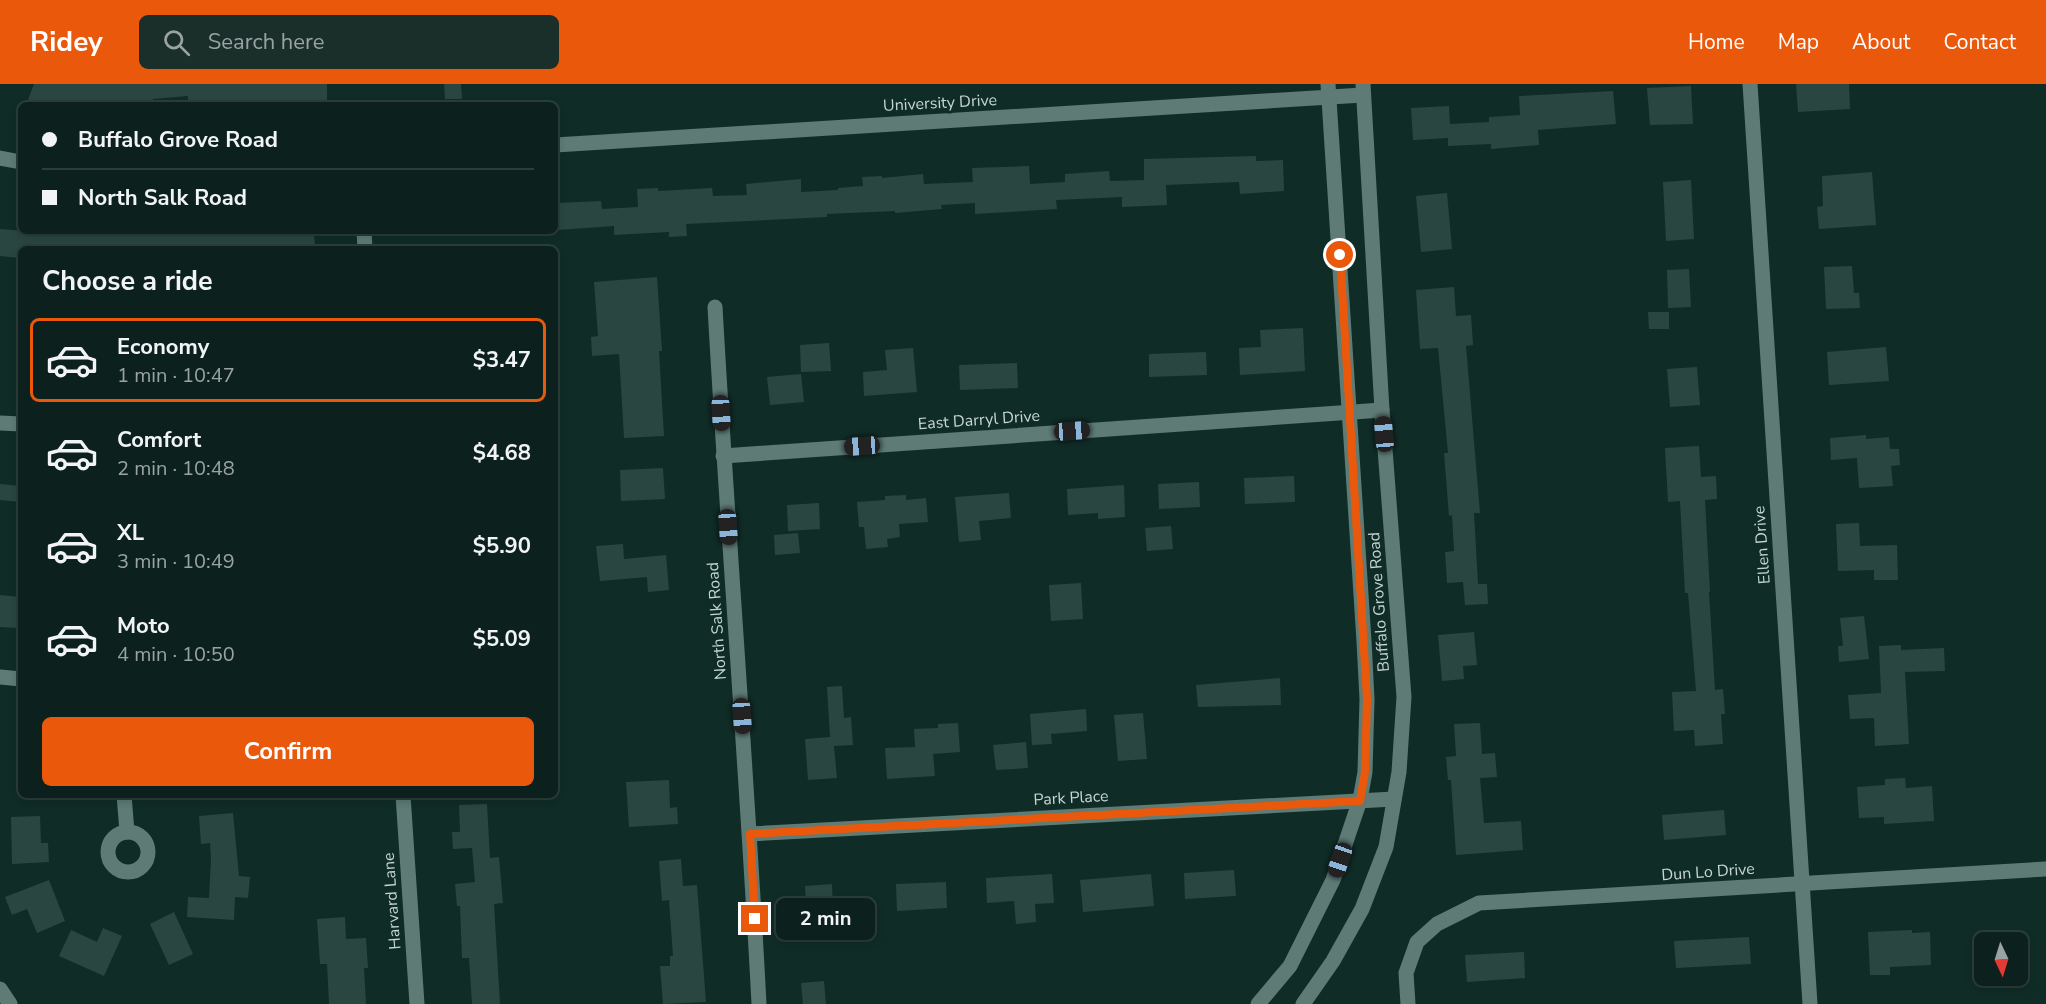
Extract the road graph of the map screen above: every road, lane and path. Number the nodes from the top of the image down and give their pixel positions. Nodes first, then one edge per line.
1 (1750, 84) edge
2 (1363, 90) edge
3 (1329, 91) edge
4 (558, 145) edge
5 (0, 158) edge
6 (18, 161) edge
7 (715, 307) dead end
8 (1382, 410) junction
9 (1350, 412) junction
10 (0, 423) edge
11 (18, 424) edge
12 (723, 456) junction
13 (0, 677) edge
14 (18, 679) edge
15 (124, 798) edge
16 (403, 798) edge
17 (1394, 799) junction
18 (1360, 801) junction
19 (127, 832) dead end
20 (750, 834) junction
21 (2046, 869) edge
22 (1802, 884) junction
23 (0, 988) edge
24 (10, 1004) edge
25 (417, 1004) edge
26 (759, 1004) edge
27 (1258, 1004) edge
28 (1303, 1004) edge
29 (1408, 1004) edge
30 (1810, 1004) edge

1 - 22 street, Ellen Drive
2 - 3 street, University Drive
2 - 8 street, Buffalo Grove Road
3 - 4 street, University Drive
3 - 9 street, Buffalo Grove Road
5 - 6 street
7 - 12 street, North Salk Road
8 - 9 street, East Darryl Drive
8 - 17 street, Buffalo Grove Road
9 - 12 street, East Darryl Drive
9 - 18 street, Buffalo Grove Road
10 - 11 street
12 - 20 street, North Salk Road
13 - 14 street
15 - 19 street
16 - 25 street, Harvard Lane
17 - 18 street, Park Place
17 - 28 street, Buffalo Grove Road
18 - 20 street, Park Place
18 - 27 street, Buffalo Grove Road
20 - 26 street, North Salk Road
21 - 22 street, Dun Lo Drive
22 - 29 street, Dun Lo Drive
22 - 30 street, Ellen Drive
23 - 24 street

